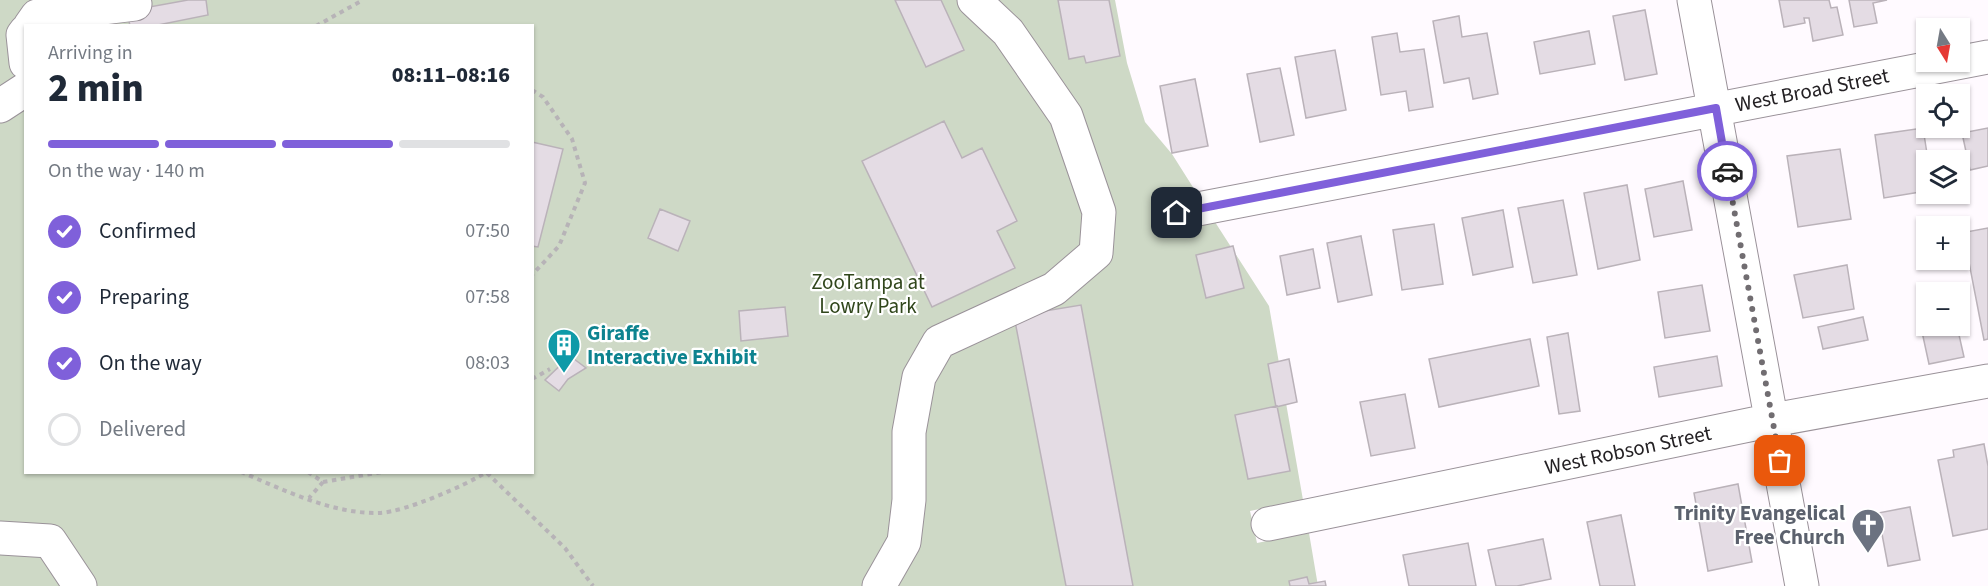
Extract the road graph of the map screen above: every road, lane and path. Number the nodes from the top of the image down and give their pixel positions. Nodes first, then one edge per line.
1 (363, 0) edge
2 (974, 0) edge
3 (1694, 0) edge
4 (135, 4) dead end
5 (31, 24) edge
6 (320, 24) edge
7 (1988, 57) edge
8 (24, 90) edge
9 (534, 91) edge
10 (0, 106) edge
11 (1716, 108) junction
12 (1177, 213) dead end
13 (534, 273) edge
14 (550, 369) dead end
15 (534, 379) edge
16 (1988, 381) edge
17 (1773, 420) junction
18 (246, 474) edge
19 (311, 474) edge
20 (371, 474) edge
21 (485, 474) edge
22 (488, 474) edge
23 (323, 482) junction
24 (309, 498) junction
25 (1268, 524) dead end
26 (0, 538) edge
27 (80, 586) edge
28 (593, 586) edge
29 (879, 586) edge
30 (1802, 586) edge

1 - 6 path
2 - 29 street
3 - 11 street
4 - 5 street
7 - 11 street, West Broad Street
8 - 10 street
9 - 13 path
11 - 12 street, West Broad Street
11 - 17 street
14 - 15 path
16 - 17 street, West Robson Street
17 - 25 street, West Robson Street
17 - 30 street
18 - 24 path
19 - 23 path
20 - 23 path
21 - 24 path
22 - 28 path
23 - 24 path
26 - 27 street

